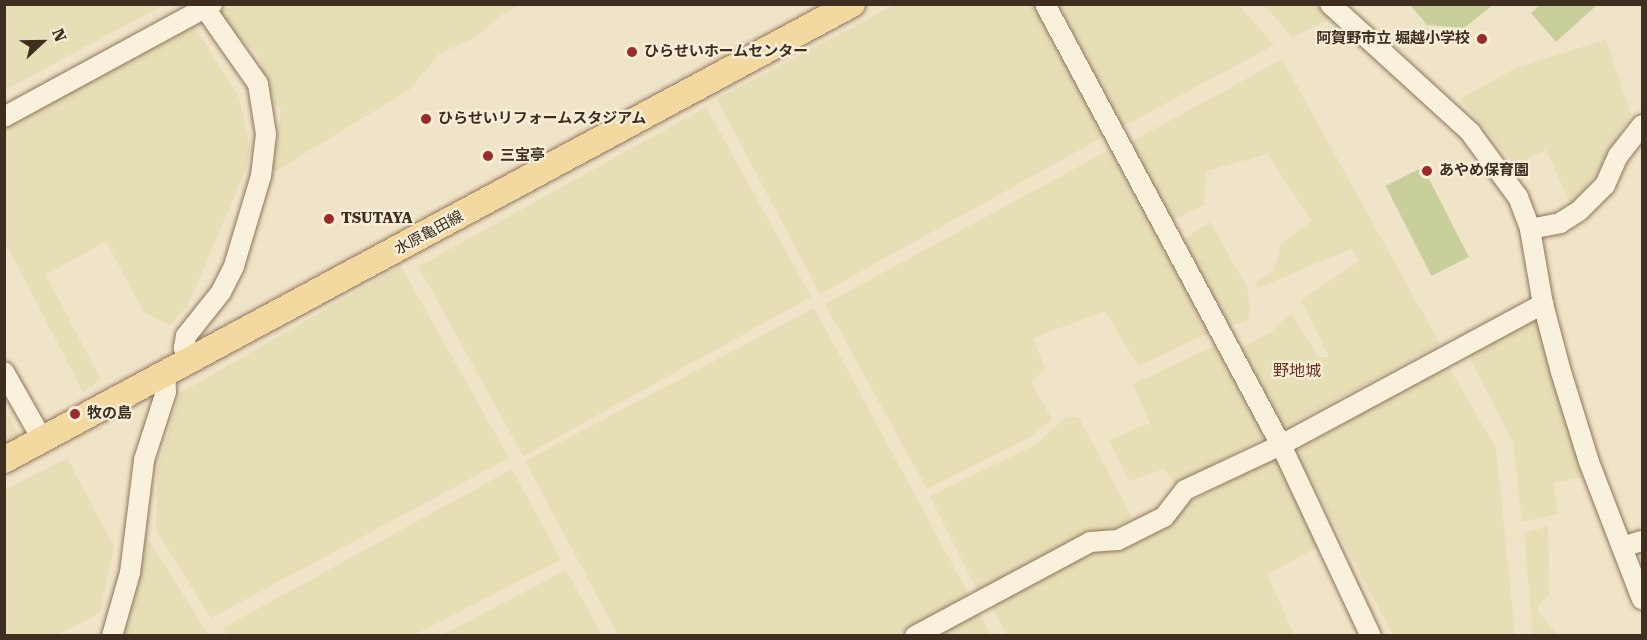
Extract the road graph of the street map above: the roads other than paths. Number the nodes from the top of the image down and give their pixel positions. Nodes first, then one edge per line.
1 (852, 4) edge
2 (1045, 4) edge
3 (1330, 4) edge
4 (206, 6) edge
5 (4, 117) edge
6 (1642, 125) edge
7 (1530, 229) junction
8 (1543, 304) junction
9 (190, 362) junction
10 (4, 372) edge
11 (165, 375) junction
12 (42, 439) junction
13 (1281, 445) junction
14 (4, 460) edge
15 (1642, 541) edge
16 (1622, 547) junction
17 (1642, 599) edge
18 (112, 636) edge
19 (915, 636) edge
20 (1371, 636) edge

1 - 9 main road, 水原亀田線
2 - 13 street
3 - 7 street
4 - 5 street
4 - 9 street
6 - 7 street
7 - 8 street
8 - 13 street
8 - 16 street
9 - 11 main road, 水原亀田線
10 - 12 street
11 - 12 main road, 水原亀田線
11 - 18 street
12 - 14 main road, 水原亀田線
13 - 19 street
13 - 20 street
15 - 16 street
16 - 17 street

